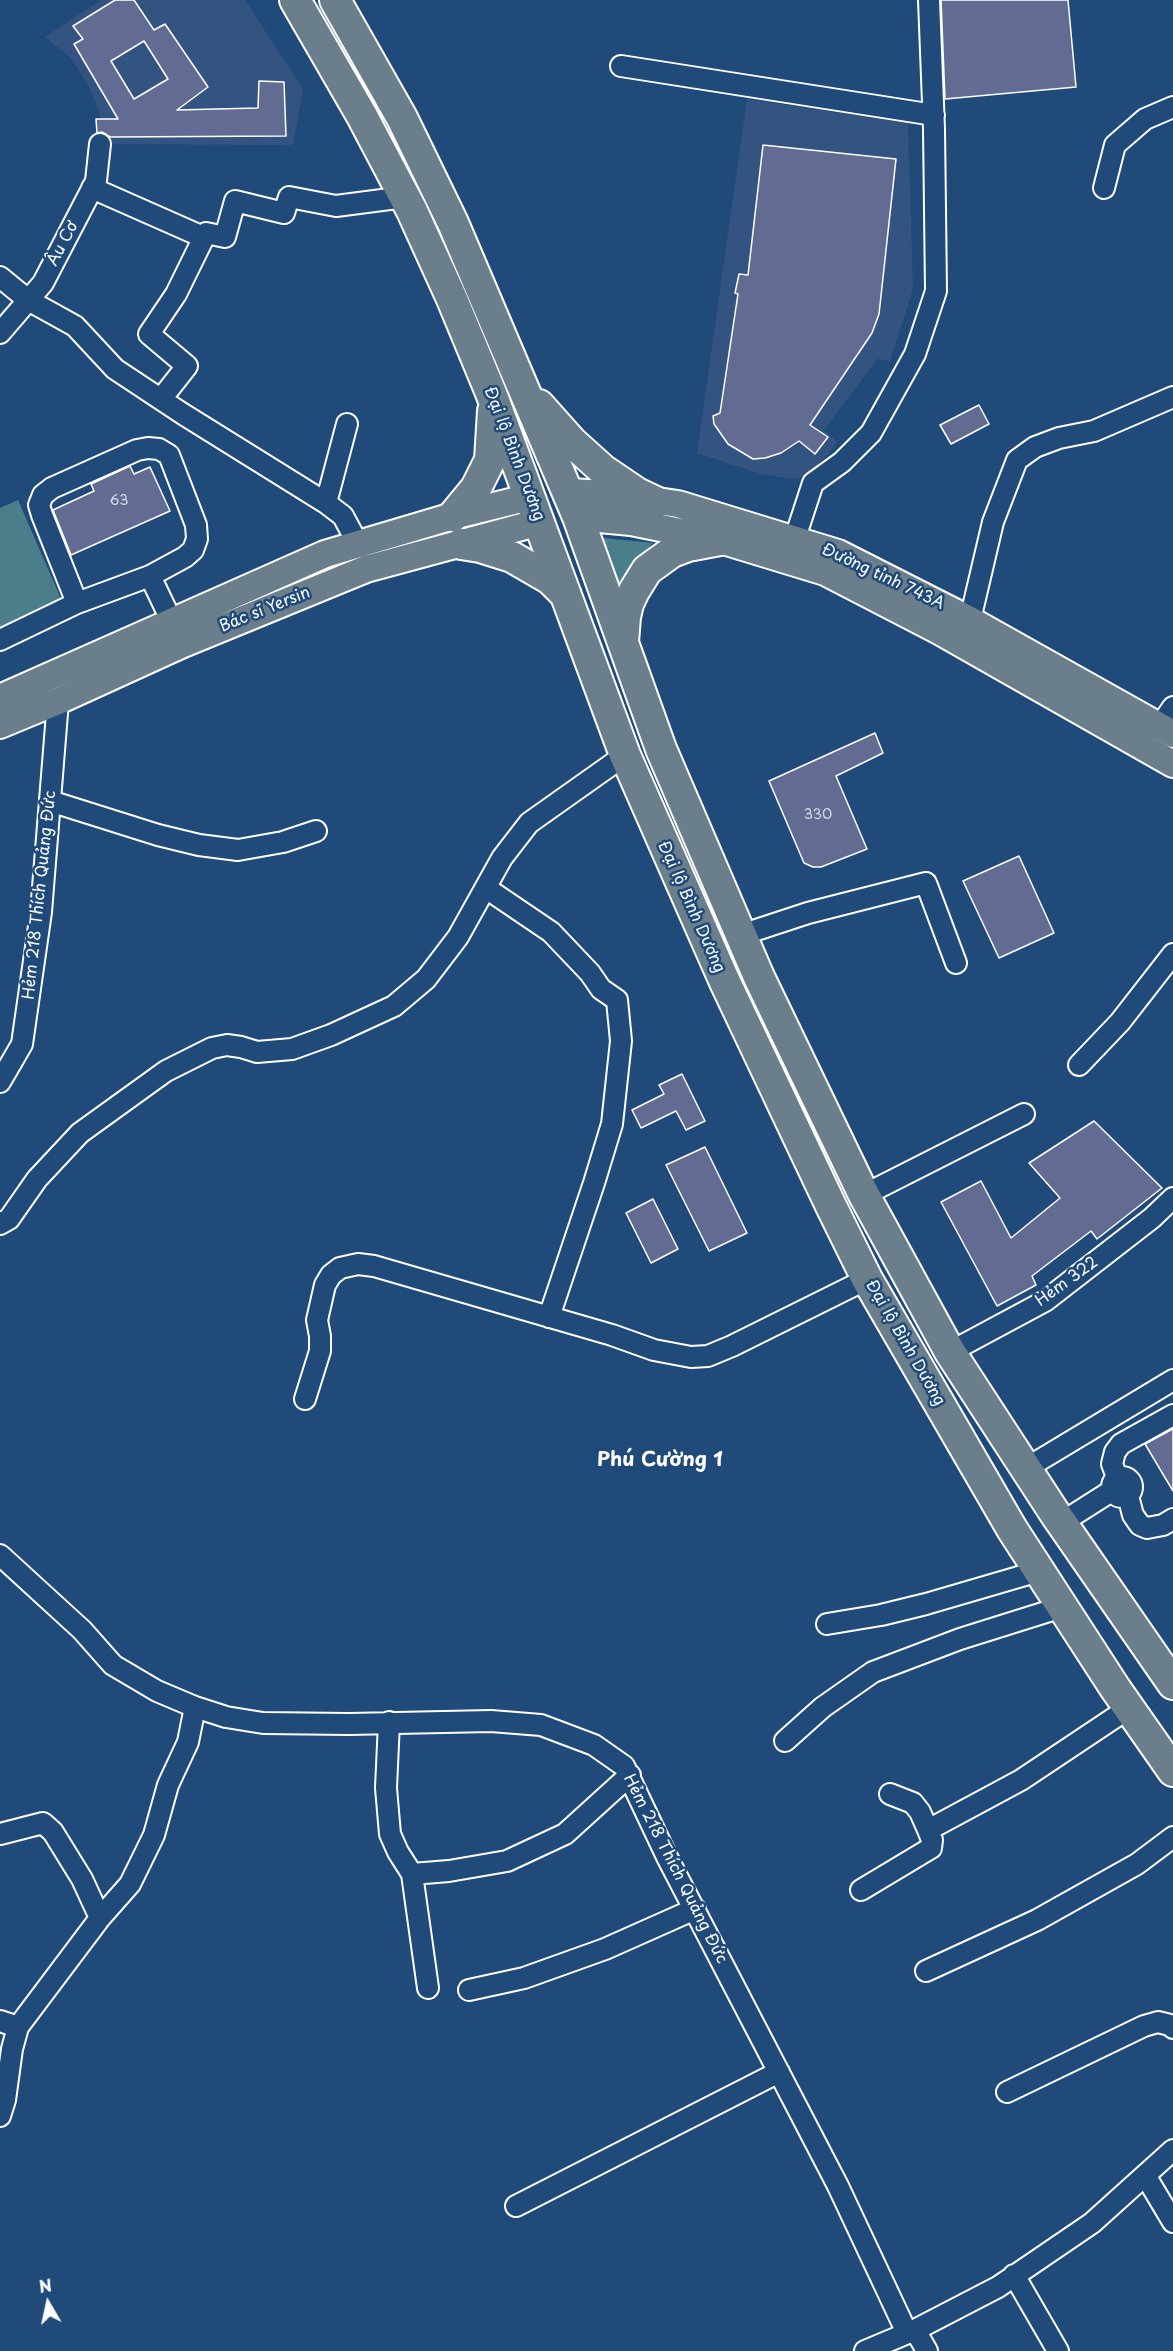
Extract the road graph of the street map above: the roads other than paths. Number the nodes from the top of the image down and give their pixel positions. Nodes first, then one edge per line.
1 (295, 0) edge
2 (335, 0) edge
3 (928, 0) edge
4 (621, 66) dead end
5 (1173, 107) edge
6 (934, 115) junction
7 (100, 144) dead end
8 (92, 188) junction
9 (1104, 188) dead end
10 (405, 197) junction
11 (203, 237) junction
12 (0, 277) edge
13 (28, 300) junction
14 (0, 333) edge
15 (522, 384) junction
16 (491, 393) junction
17 (1173, 397) edge
18 (161, 399) junction
19 (347, 424) dead end
20 (326, 502) junction
21 (656, 502) junction
22 (573, 504) junction
23 (535, 509) junction
24 (457, 530) junction
25 (795, 538) junction
26 (720, 540) junction
27 (358, 544) junction
28 (150, 576) junction
29 (567, 596) junction
30 (77, 603) junction
31 (953, 620) junction
32 (177, 633) junction
33 (0, 640) edge
34 (623, 645) junction
35 (53, 675) junction
36 (0, 698) edge
37 (58, 701) junction
38 (1169, 722) edge
39 (0, 724) edge
40 (625, 755) junction
41 (1173, 764) edge
42 (50, 801) junction
43 (316, 831) dead end
44 (486, 888) junction
45 (741, 935) junction
46 (1173, 954) edge
47 (956, 963) dead end
48 (1080, 1065) dead end
49 (0, 1082) edge
50 (1024, 1114) dead end
51 (864, 1195) junction
52 (1173, 1198) edge
53 (0, 1224) edge
54 (900, 1262) junction
55 (867, 1279) junction
56 (549, 1317) junction
57 (950, 1352) junction
58 (1173, 1380) edge
59 (305, 1399) dead end
60 (1173, 1415) edge
61 (1025, 1469) junction
62 (1119, 1488) junction
63 (1173, 1519) edge
64 (1061, 1523) junction
65 (0, 1555) edge
66 (1039, 1571) junction
67 (1062, 1607) junction
68 (827, 1624) dead end
69 (1173, 1684) edge
70 (195, 1707) junction
71 (1129, 1708) junction
72 (389, 1722) junction
73 (785, 1741) dead end
74 (1173, 1771) edge
75 (630, 1775) junction
76 (890, 1794) dead end
77 (928, 1830) junction
78 (0, 1833) edge
79 (1173, 1837) edge
80 (412, 1874) junction
81 (861, 1890) dead end
82 (694, 1909) junction
83 (100, 1918) junction
84 (926, 1971) dead end
85 (428, 1988) dead end
86 (469, 1990) dead end
87 (9, 2024) edge
88 (1173, 2028) edge
89 (779, 2072) junction
90 (1007, 2092) dead end
91 (0, 2116) edge
92 (1173, 2150) edge
93 (1145, 2175) junction
94 (516, 2206) dead end
95 (1173, 2222) edge
96 (1014, 2275) junction
97 (911, 2331) junction
98 (865, 2351) edge
99 (927, 2351) edge
100 (1058, 2351) edge

1 - 10 highway, Đại lộ Bình Dương
2 - 15 highway, Đại lộ Bình Dương
3 - 6 street
4 - 6 street
5 - 9 street
6 - 25 street
7 - 8 street, Âu Cơ
8 - 11 street
8 - 13 street, Âu Cơ
10 - 11 street
10 - 16 highway, Đại lộ Bình Dương
11 - 18 street
12 - 13 street
13 - 14 street, Âu Cơ
13 - 18 street
15 - 21 highway
15 - 22 highway, Đại lộ Bình Dương
16 - 23 highway, Đại lộ Bình Dương
16 - 24 highway
17 - 31 street
18 - 20 street
19 - 20 street
20 - 27 street
21 - 22 main road, Đường tỉnh 743A
21 - 25 main road, Đường tỉnh 743A
22 - 23 highway
22 - 26 main road, Đường tỉnh 743A
22 - 34 highway, Đại lộ Bình Dương
23 - 24 main road, Bác sĩ Yersin
23 - 29 highway, Đại lộ Bình Dương
24 - 27 main road, Bác sĩ Yersin
24 - 29 highway
24 - 32 main road, Bác sĩ Yersin
25 - 31 main road, Đường tỉnh 743A
26 - 31 main road, Đường tỉnh 743A
26 - 34 highway
27 - 32 main road, Bác sĩ Yersin
28 - 30 street
28 - 30 street
28 - 32 street
29 - 40 highway, Đại lộ Bình Dương
30 - 33 street
31 - 38 main road, Đường tỉnh 743A
31 - 41 main road, Đường tỉnh 743A
32 - 35 main road, Bác sĩ Yersin
32 - 37 main road, Bác sĩ Yersin
34 - 45 highway, Đại lộ Bình Dương
35 - 36 main road, Bác sĩ Yersin
35 - 37 main road
37 - 39 main road, Bác sĩ Yersin
37 - 42 street, Hẻm 218 Thích Quảng Đức
40 - 44 street
40 - 55 highway, Đại lộ Bình Dương
42 - 43 street
42 - 49 street, Hẻm 218 Thích Quảng Đức
44 - 53 street
44 - 56 street
45 - 47 street
45 - 51 highway, Đại lộ Bình Dương
46 - 48 street
50 - 51 street
51 - 54 highway, Đại lộ Bình Dương
52 - 57 street, Hẻm 322
54 - 55 highway
54 - 57 highway, Đại lộ Bình Dương
55 - 56 street
55 - 66 highway, Đại lộ Bình Dương
56 - 59 street
57 - 61 highway, Đại lộ Bình Dương
58 - 61 street
60 - 62 street
61 - 64 highway, Đại lộ Bình Dương
62 - 63 street
62 - 64 street
64 - 69 highway, Đại lộ Bình Dương
65 - 70 street, Hẻm 218 Thích Quảng Đức
66 - 67 highway, Đại lộ Bình Dương
66 - 68 street
67 - 71 highway, Đại lộ Bình Dương
67 - 73 street
70 - 72 street, Hẻm 218 Thích Quảng Đức
70 - 83 street
71 - 74 highway, Đại lộ Bình Dương
71 - 77 street
72 - 75 street, Hẻm 218 Thích Quảng Đức
72 - 80 street
75 - 80 street
75 - 82 street, Hẻm 218 Thích Quảng Đức
76 - 77 street
77 - 81 street
78 - 83 street
79 - 84 street
80 - 85 street
82 - 86 street
82 - 89 street, Hẻm 218 Thích Quảng Đức
83 - 87 street
87 - 91 street
88 - 90 street
89 - 94 street
89 - 97 street, Hẻm 218 Thích Quảng Đức
92 - 93 street
93 - 95 street
93 - 96 street
96 - 97 street
96 - 100 street
97 - 98 street
97 - 99 street, Hẻm 218 Thích Quảng Đức

